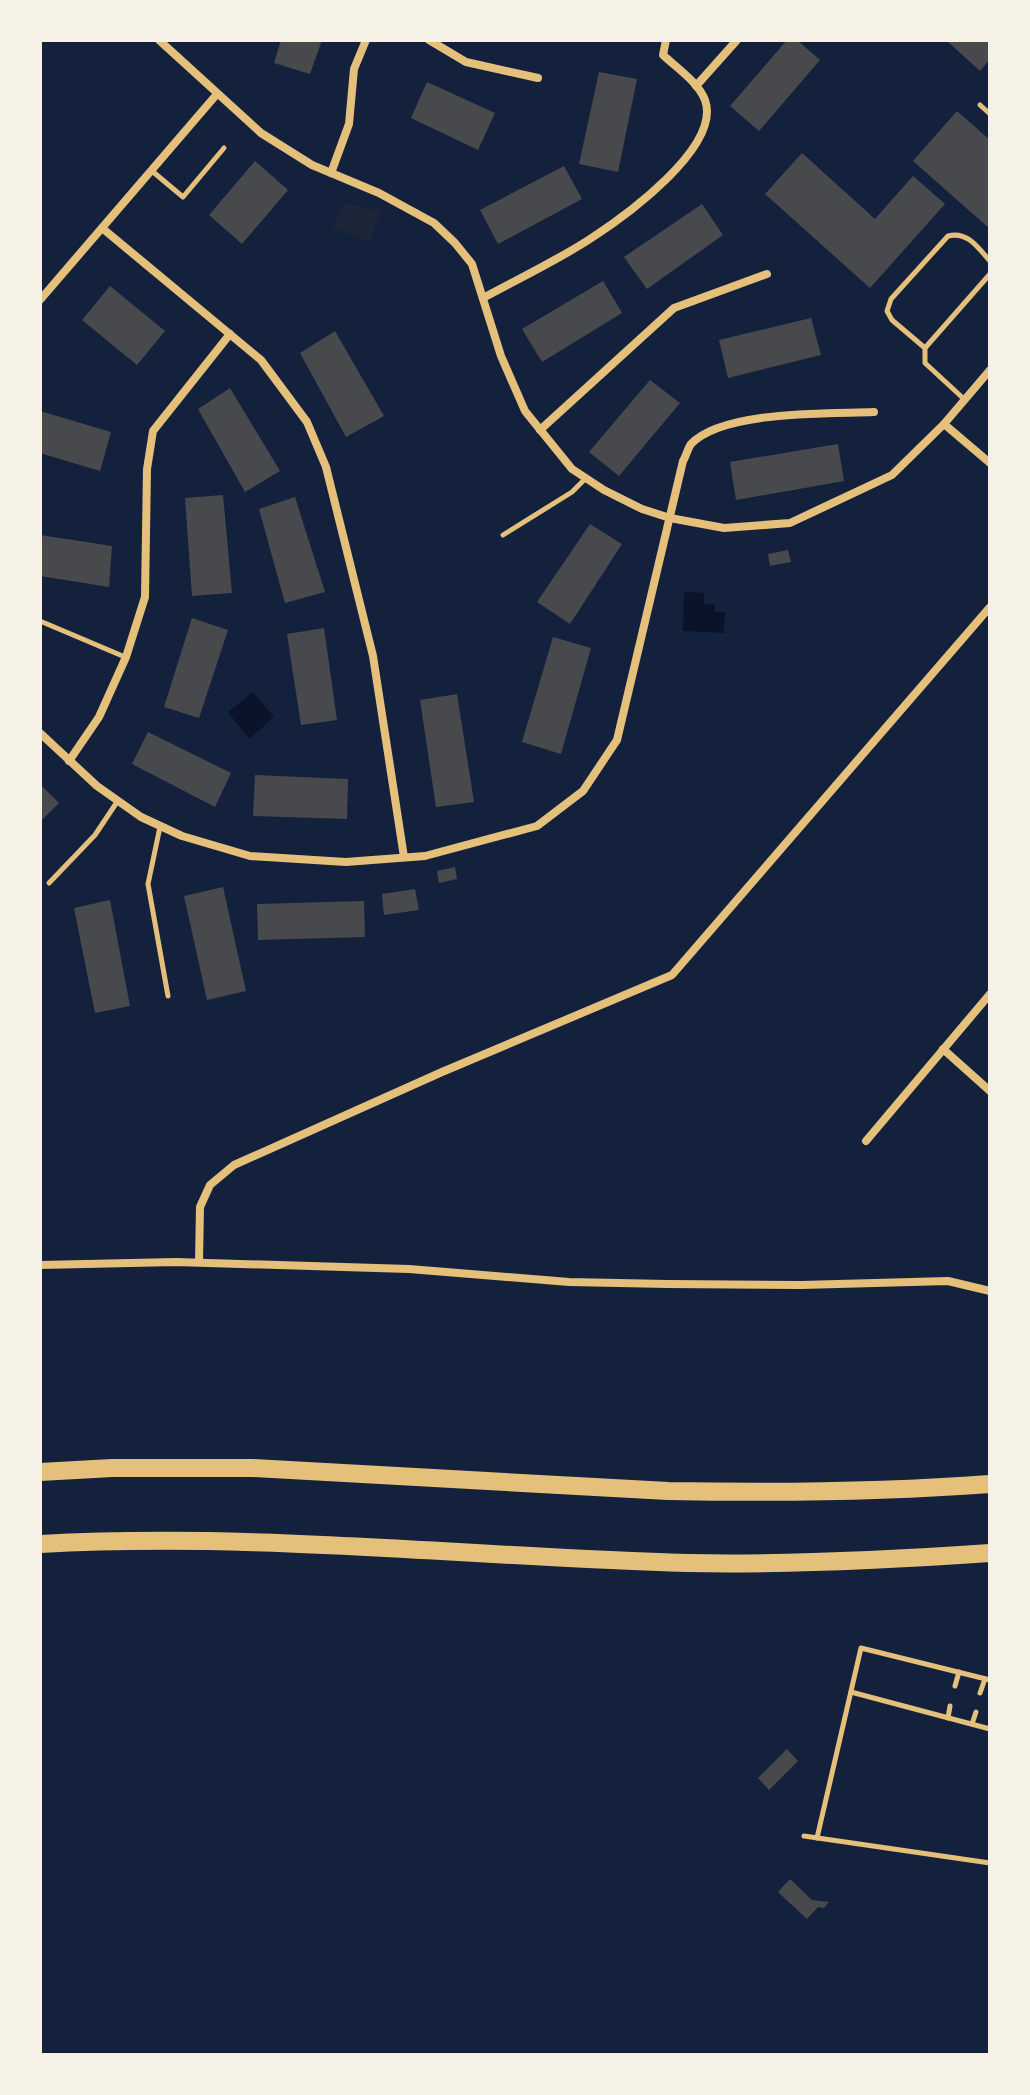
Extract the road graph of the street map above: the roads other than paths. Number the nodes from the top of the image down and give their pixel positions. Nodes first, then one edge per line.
1 (366, 40) edge
2 (429, 40) edge
3 (666, 40) edge
4 (737, 40) edge
5 (161, 42) edge
6 (538, 78) dead end
7 (696, 86) junction
8 (217, 94) junction
9 (980, 105) dead end
10 (990, 114) edge
11 (224, 148) dead end
12 (151, 170) junction
13 (331, 173) junction
14 (102, 228) junction
15 (990, 261) edge
16 (767, 274) dead end
17 (990, 274) edge
18 (483, 298) junction
19 (40, 300) edge
20 (230, 334) junction
21 (925, 348) junction
22 (990, 370) edge
23 (964, 400) junction
24 (874, 412) dead end
25 (944, 424) junction
26 (540, 430) junction
27 (990, 463) edge
28 (586, 478) junction
29 (670, 518) junction
30 (503, 535) dead end
31 (990, 607) edge
32 (40, 621) edge
33 (126, 657) junction
34 (40, 733) edge
35 (69, 761) junction
36 (117, 802) junction
37 (160, 827) junction
38 (404, 857) junction
39 (49, 883) dead end
40 (990, 994) edge
41 (168, 996) dead end
42 (943, 1049) junction
43 (990, 1091) edge
44 (866, 1141) dead end
45 (199, 1262) junction
46 (40, 1265) edge
47 (990, 1291) edge
48 (40, 1472) edge
49 (990, 1484) edge
50 (40, 1544) edge
51 (990, 1553) edge
52 (959, 1672) junction
53 (987, 1679) edge
54 (955, 1686) dead end
55 (851, 1692) junction
56 (980, 1693) dead end
57 (950, 1706) dead end
58 (976, 1712) dead end
59 (948, 1718) junction
60 (972, 1724) junction
61 (990, 1729) edge
62 (804, 1836) dead end
63 (817, 1838) junction
64 (990, 1863) edge

1 - 13 street
2 - 6 street
3 - 7 street
4 - 7 street
5 - 8 street
7 - 18 street
8 - 12 street
8 - 13 street
9 - 10 lane
11 - 12 lane
12 - 14 street
13 - 18 street
14 - 19 street
14 - 20 street
15 - 21 lane
16 - 26 street
17 - 21 lane
18 - 26 street
20 - 33 street
20 - 38 street
21 - 23 lane
22 - 23 street
23 - 25 street
24 - 29 street
25 - 27 street
25 - 29 street
26 - 28 street
28 - 29 street
28 - 30 lane
29 - 38 street
31 - 45 street
32 - 33 lane
33 - 35 street
34 - 35 street
35 - 36 street
36 - 37 street
36 - 39 lane
37 - 38 street
37 - 41 lane
40 - 42 street
42 - 43 street
42 - 44 street
45 - 46 street
45 - 47 street
48 - 49 highway
50 - 51 highway
52 - 53 lane
52 - 54 lane
52 - 55 lane
53 - 56 lane
55 - 59 lane
55 - 63 lane
57 - 59 lane
58 - 60 lane
59 - 60 lane
60 - 61 lane
62 - 63 lane
63 - 64 lane

